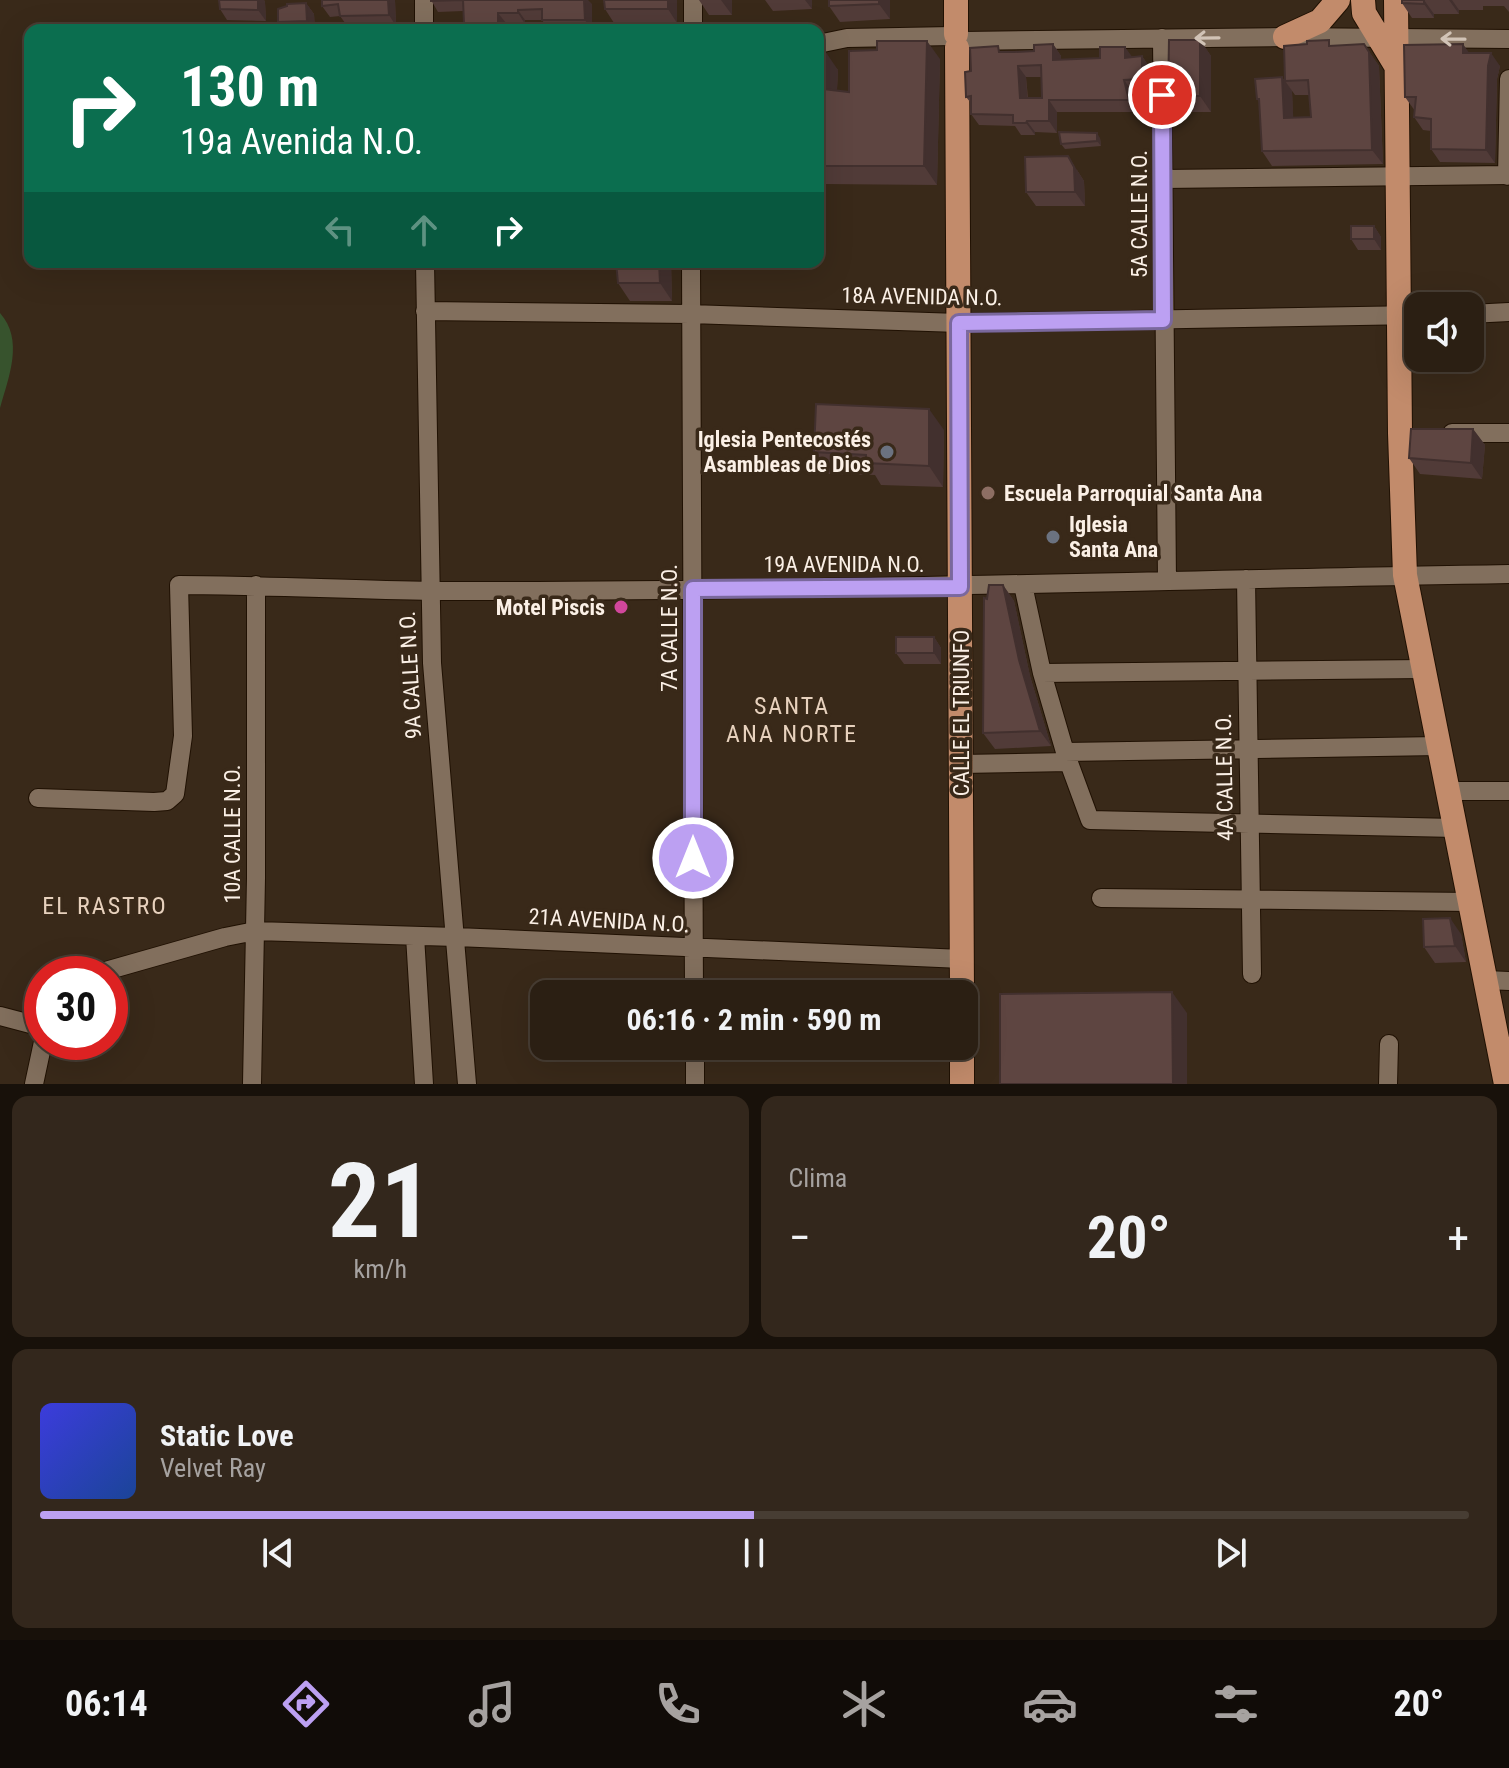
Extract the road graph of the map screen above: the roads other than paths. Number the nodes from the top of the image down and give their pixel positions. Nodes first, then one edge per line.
1 (424, 0) edge
2 (693, 0) edge
3 (956, 0) edge
4 (1338, 0) edge
5 (1363, 0) edge
6 (1396, 0) edge
7 (424, 24) edge
8 (693, 24) edge
9 (1285, 37) junction
10 (1162, 38) junction
11 (1387, 38) junction
12 (1509, 39) edge
13 (956, 41) junction
14 (824, 43) edge
15 (1509, 79) edge
16 (1508, 176) edge
17 (1399, 177) junction
18 (1163, 179) junction
19 (425, 268) edge
20 (691, 268) edge
21 (1406, 292) edge
22 (425, 311) junction
23 (1509, 312) edge
24 (1484, 313) edge
25 (690, 314) junction
26 (1404, 315) edge
27 (1163, 320) junction
28 (959, 323) junction
29 (1411, 372) edge
30 (1415, 433) junction
31 (1509, 433) edge
32 (1509, 574) edge
33 (1405, 575) junction
34 (1246, 579) junction
35 (1167, 581) junction
36 (256, 585) junction
37 (1023, 585) junction
38 (960, 587) junction
39 (693, 589) junction
40 (430, 591) junction
41 (1424, 669) junction
42 (1246, 671) junction
43 (1042, 673) junction
44 (1439, 746) junction
45 (1247, 749) junction
46 (1067, 757) junction
47 (961, 764) junction
48 (1448, 791) junction
49 (1509, 791) edge
50 (38, 798) dead end
51 (1249, 824) junction
52 (1456, 828) junction
53 (1101, 898) dead end
54 (1251, 900) junction
55 (1470, 902) junction
56 (255, 931) junction
57 (415, 936) junction
58 (456, 937) junction
59 (694, 948) junction
60 (962, 959) junction
61 (128, 965) edge
62 (1252, 974) dead end
63 (694, 980) edge
64 (962, 980) edge
65 (1498, 981) edge
66 (0, 1016) edge
67 (24, 1022) edge
68 (1389, 1044) dead end
69 (39, 1060) edge
70 (695, 1060) edge
71 (962, 1060) edge
72 (34, 1084) edge
73 (252, 1084) edge
74 (424, 1084) edge
75 (467, 1084) edge
76 (695, 1084) edge
77 (962, 1084) edge
78 (1388, 1084) edge
79 (1506, 1084) edge

1 - 7 street
2 - 8 street
3 - 13 main road, CALLE EL TRIUNFO
4 - 9 main road
5 - 11 main road
6 - 11 main road
9 -> 10 street
9 - 11 street
10 - 13 street
10 - 18 street, 5A CALLE N.O.
12 -> 11 street
11 - 17 main road
13 - 14 street
13 - 28 main road, CALLE EL TRIUNFO
15 - 16 street
16 - 17 street
17 - 18 street
17 - 21 main road
18 - 27 street, 5A CALLE N.O.
19 - 22 street, 9A CALLE N.O.
20 - 25 street, 7A CALLE N.O.
22 - 25 street, 18A AVENIDA N.O.
22 - 40 street, 9A CALLE N.O.
23 - 24 street
25 - 28 street, 18A AVENIDA N.O.
25 - 39 street, 7A CALLE N.O.
26 - 27 street, 18A AVENIDA N.O.
27 - 28 street, 18A AVENIDA N.O.
27 - 35 street, 5A CALLE N.O.
28 - 38 main road, CALLE EL TRIUNFO
29 - 30 main road
30 - 31 street
30 - 33 main road
32 - 33 street, 19A AVENIDA N.O.
33 - 34 street, 19A AVENIDA N.O.
33 - 41 main road
34 - 35 street, 19A AVENIDA N.O.
34 - 42 street, 4A CALLE N.O.
35 - 37 street, 19A AVENIDA N.O.
36 - 40 street, 19A AVENIDA N.O.
36 - 50 street, 19A AVENIDA N.O.
36 - 56 street, 10A CALLE N.O.
37 - 38 street, 19A AVENIDA N.O.
37 - 43 street
38 - 39 street, 19A AVENIDA N.O.
38 - 47 main road, CALLE EL TRIUNFO
39 - 40 street, 19A AVENIDA N.O.
39 - 59 street, 7A CALLE N.O.
40 - 58 street, 9A CALLE N.O.
41 - 42 street
41 - 44 main road
42 - 43 street
42 - 45 street, 4A CALLE N.O.
43 - 46 street
44 - 45 street
44 - 48 main road
45 - 46 street
45 - 51 street, 4A CALLE N.O.
46 - 47 street
46 - 51 street
47 - 60 main road, CALLE EL TRIUNFO
48 - 49 street
48 - 52 main road
51 - 52 street
51 - 54 street, 4A CALLE N.O.
52 - 55 main road
53 - 54 street
54 - 55 street
54 - 62 street, 4A CALLE N.O.
55 - 65 main road
56 - 57 street, 21A AVENIDA N.O.
56 - 61 street, 21A AVENIDA N.O.
56 - 73 street, 10A CALLE N.O.
57 - 58 street, 21A AVENIDA N.O.
57 - 74 street
58 - 59 street, 21A AVENIDA N.O.
58 - 75 street, 9A CALLE N.O.
59 - 60 street, 21A AVENIDA N.O.
59 - 63 street, 7A CALLE N.O.
60 - 64 main road, CALLE EL TRIUNFO
65 - 79 main road
66 - 67 street
68 - 78 street
69 - 72 street
70 - 76 street
71 - 77 main road

